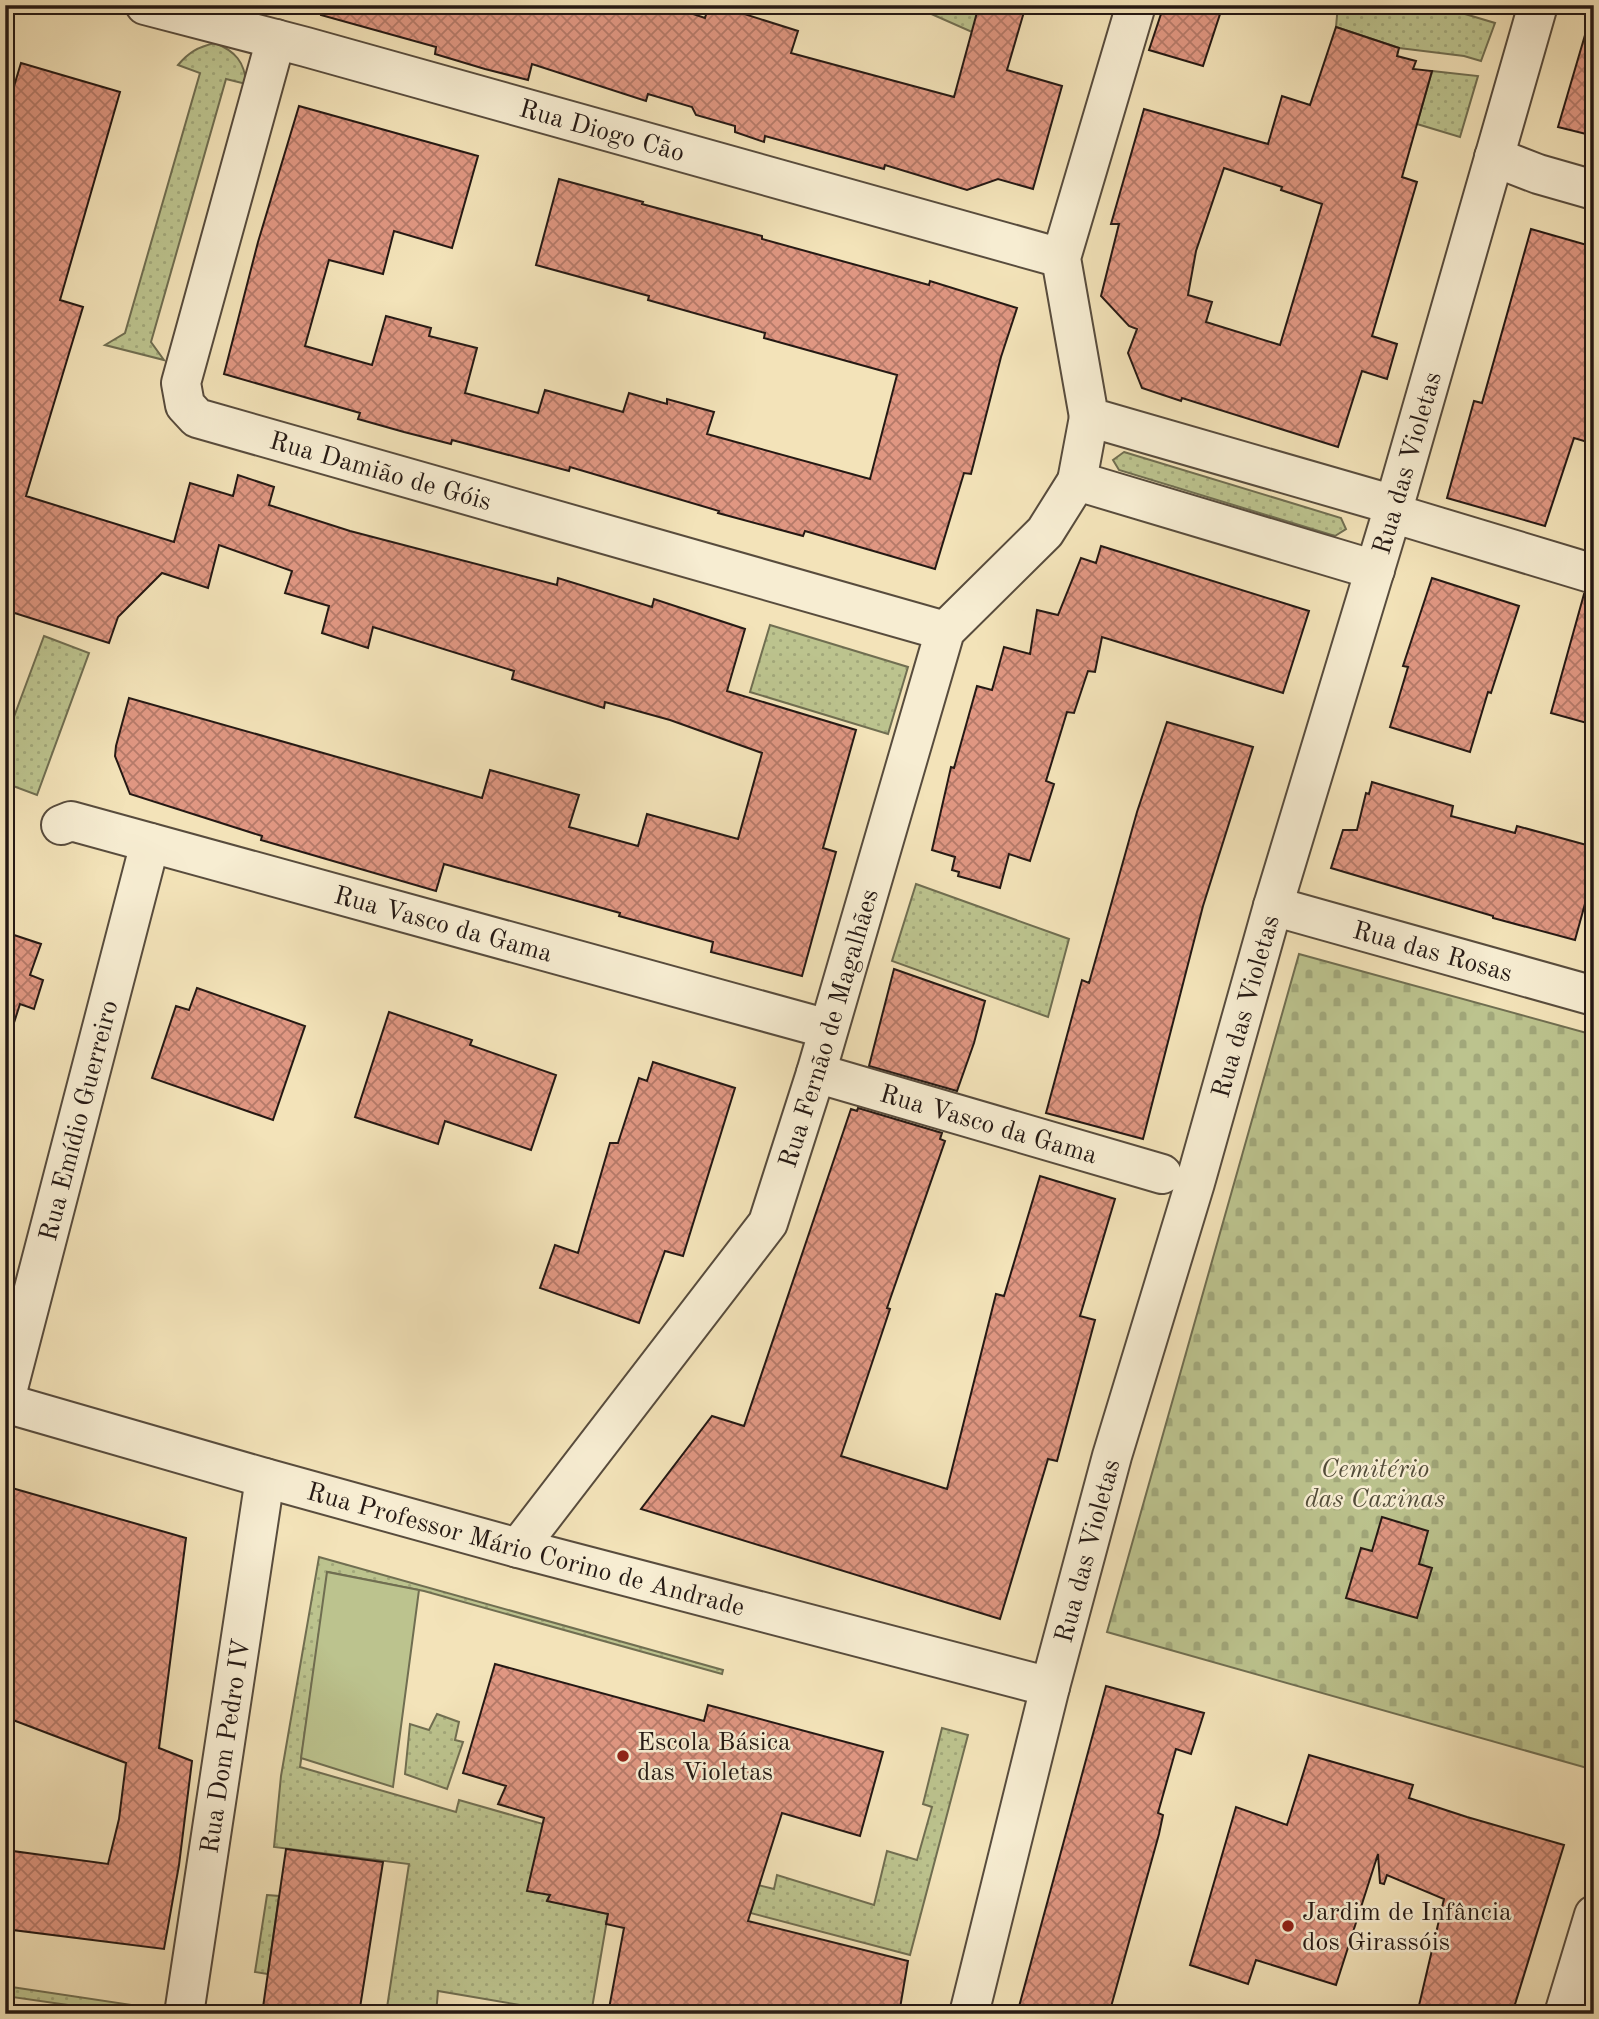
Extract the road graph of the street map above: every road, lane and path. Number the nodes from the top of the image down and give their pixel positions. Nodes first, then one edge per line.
1 (145, 5) edge
2 (1136, 5) edge
3 (1538, 5) edge
4 (276, 39) junction
5 (1494, 157) junction
6 (1594, 190) edge
7 (1061, 258) junction
8 (1089, 417) junction
9 (1077, 481) junction
10 (1393, 509) junction
11 (1374, 570) junction
12 (1594, 573) edge
13 (945, 631) junction
14 (61, 825) dead end
15 (150, 843) junction
16 (1273, 906) junction
17 (1594, 996) edge
18 (828, 1029) junction
19 (816, 1073) junction
20 (1162, 1174) dead end
21 (5, 1402) edge
22 (265, 1478) junction
23 (518, 1548) junction
24 (1050, 1688) junction
25 (1594, 1915) edge
26 (1585, 1984) edge
27 (184, 2014) edge
28 (969, 2014) edge
29 (1564, 2014) edge

1 - 4 street, Rua Diogo Cão
2 - 7 street, Rua Fernão de Magalhães
3 - 5 street, Rua das Violetas
4 - 7 street, Rua Diogo Cão
4 - 13 street, Rua Damião de Góis
5 - 6 street
5 - 10 street, Rua das Violetas
7 - 8 street, Rua Fernão de Magalhães
8 - 9 street, Rua Fernão de Magalhães
8 - 10 street
9 - 11 street
9 - 13 street, Rua Fernão de Magalhães
10 - 11 street, Rua das Violetas
10 - 12 street
11 - 16 street, Rua das Violetas
13 - 18 street, Rua Fernão de Magalhães
14 - 15 street, Rua Vasco da Gama
15 - 18 street, Rua Vasco da Gama
15 - 21 street, Rua Emídio Guerreiro
16 - 17 street, Rua das Rosas
16 - 24 street, Rua das Violetas
18 - 19 street, Rua Fernão de Magalhães
19 - 20 street, Rua Vasco da Gama
19 - 23 street, Rua Fernão de Magalhães
21 - 22 street, Rua Professor Mário Corino de Andrade
22 - 23 street, Rua Professor Mário Corino de Andrade
22 - 27 street, Rua Dom Pedro IV
23 - 24 street, Rua Professor Mário Corino de Andrade
24 - 28 street, Rua das Violetas
25 - 26 street
26 - 29 street

